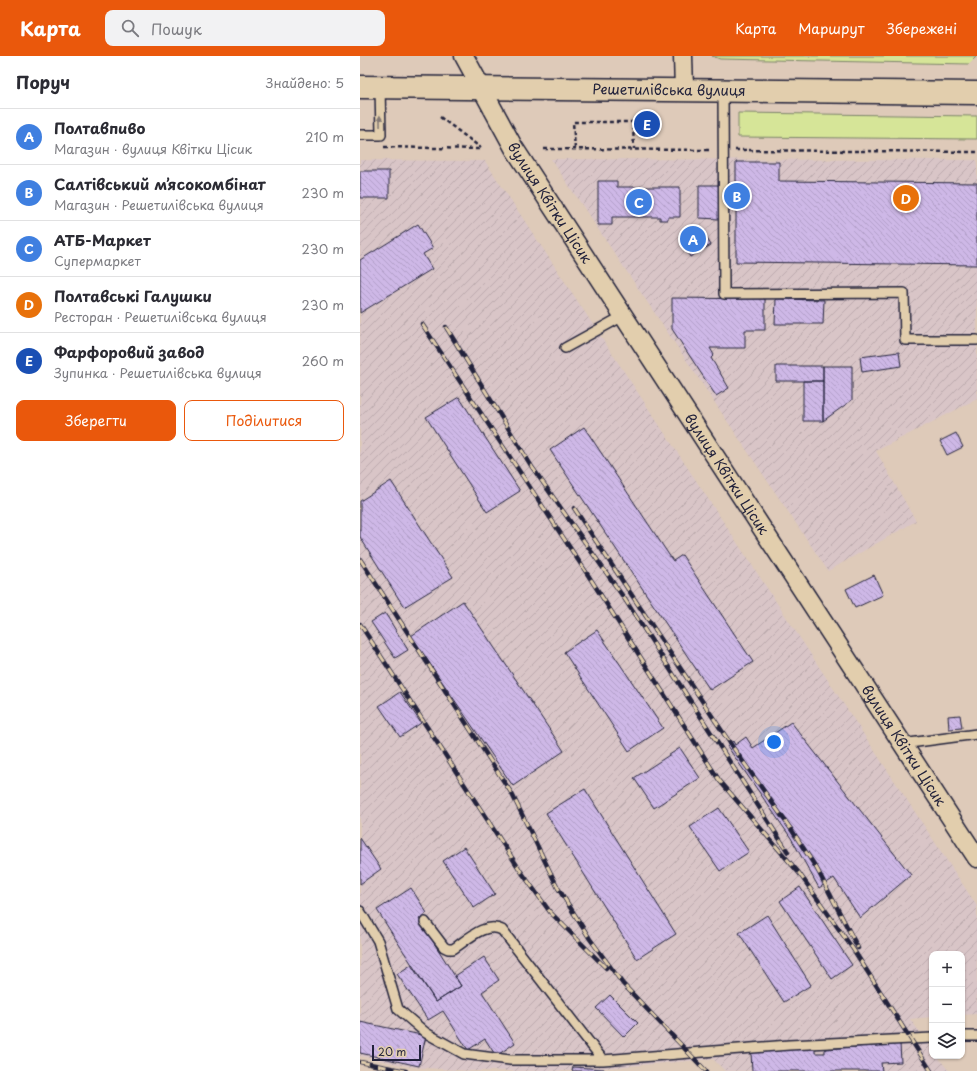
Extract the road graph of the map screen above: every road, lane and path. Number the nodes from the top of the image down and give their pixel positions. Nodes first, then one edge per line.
1 (464, 56) edge
2 (683, 56) edge
3 (370, 87) edge
4 (480, 88) junction
5 (684, 90) junction
6 (723, 90) junction
7 (977, 93) edge
8 (440, 117) dead end
9 (360, 135) edge
10 (381, 147) dead end
11 (544, 148) dead end
12 (575, 149) junction
13 (634, 149) junction
14 (723, 150) junction
15 (977, 152) edge
16 (623, 316) junction
17 (977, 340) edge
18 (565, 348) dead end
19 (977, 734) edge
20 (902, 744) junction
21 (977, 858) edge
22 (360, 911) edge
23 (425, 922) dead end
24 (965, 1036) edge
25 (977, 1036) edge
26 (929, 1038) edge
27 (603, 1060) junction

1 - 4 street, вулиця Квітки Цісик
2 - 5 street
3 - 4 main road, Решетилівська вулиця
9 -> 3 lane
4 - 5 main road, Решетилівська вулиця
4 - 16 street, вулиця Квітки Цісик
5 - 6 main road, Решетилівська вулиця
6 - 7 main road, Решетилівська вулиця
6 - 14 lane
8 - 10 path
11 - 12 path
12 - 13 path
12 - 13 path
13 - 14 path
14 - 15 path
14 - 17 lane
16 - 18 lane
16 - 20 street, вулиця Квітки Цісик
19 - 20 lane
20 - 21 street, вулиця Квітки Цісик
22 - 27 lane
23 - 27 lane
24 - 25 lane
26 - 27 lane

